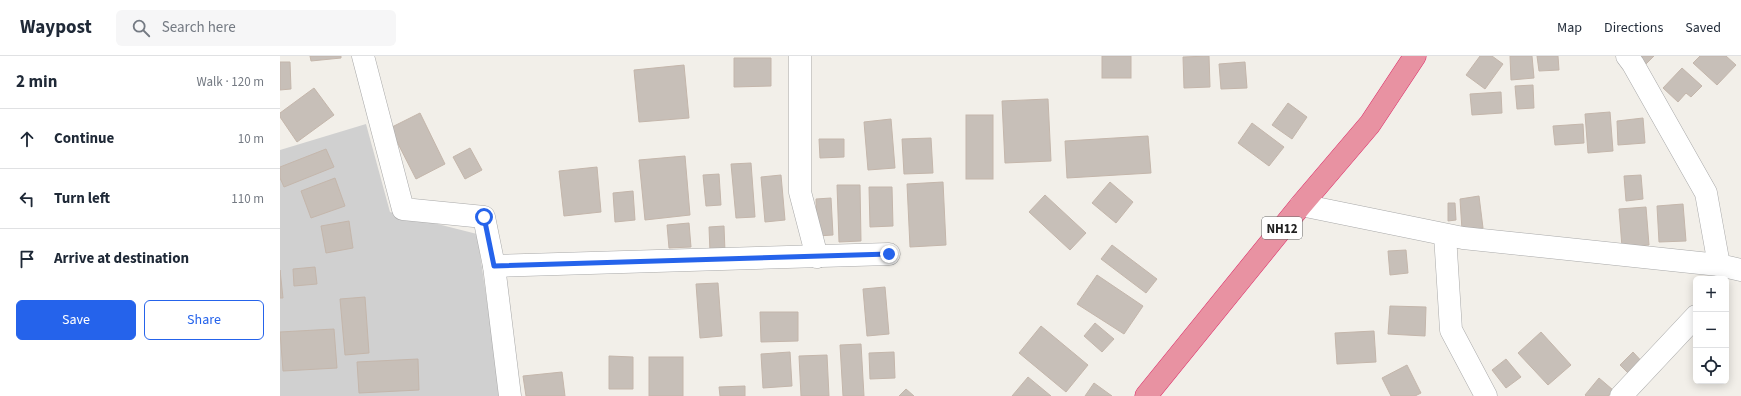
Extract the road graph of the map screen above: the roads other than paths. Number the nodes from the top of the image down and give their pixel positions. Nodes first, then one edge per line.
1 (363, 56) edge
2 (800, 56) edge
3 (1415, 56) edge
4 (1626, 56) edge
5 (1301, 205) junction
6 (1445, 235) junction
7 (889, 254) dead end
8 (817, 257) junction
9 (494, 266) junction
10 (1733, 272) edge
11 (1693, 319) edge
12 (510, 396) edge
13 (1146, 396) edge
14 (1486, 396) edge
15 (1621, 396) edge

1 - 9 street
2 - 8 street
3 - 5 highway, NH12
4 - 10 street
5 - 6 street
5 - 13 highway, NH12
6 - 10 street
6 - 14 street
7 - 8 street
8 - 9 street
9 - 12 street
11 - 15 street

